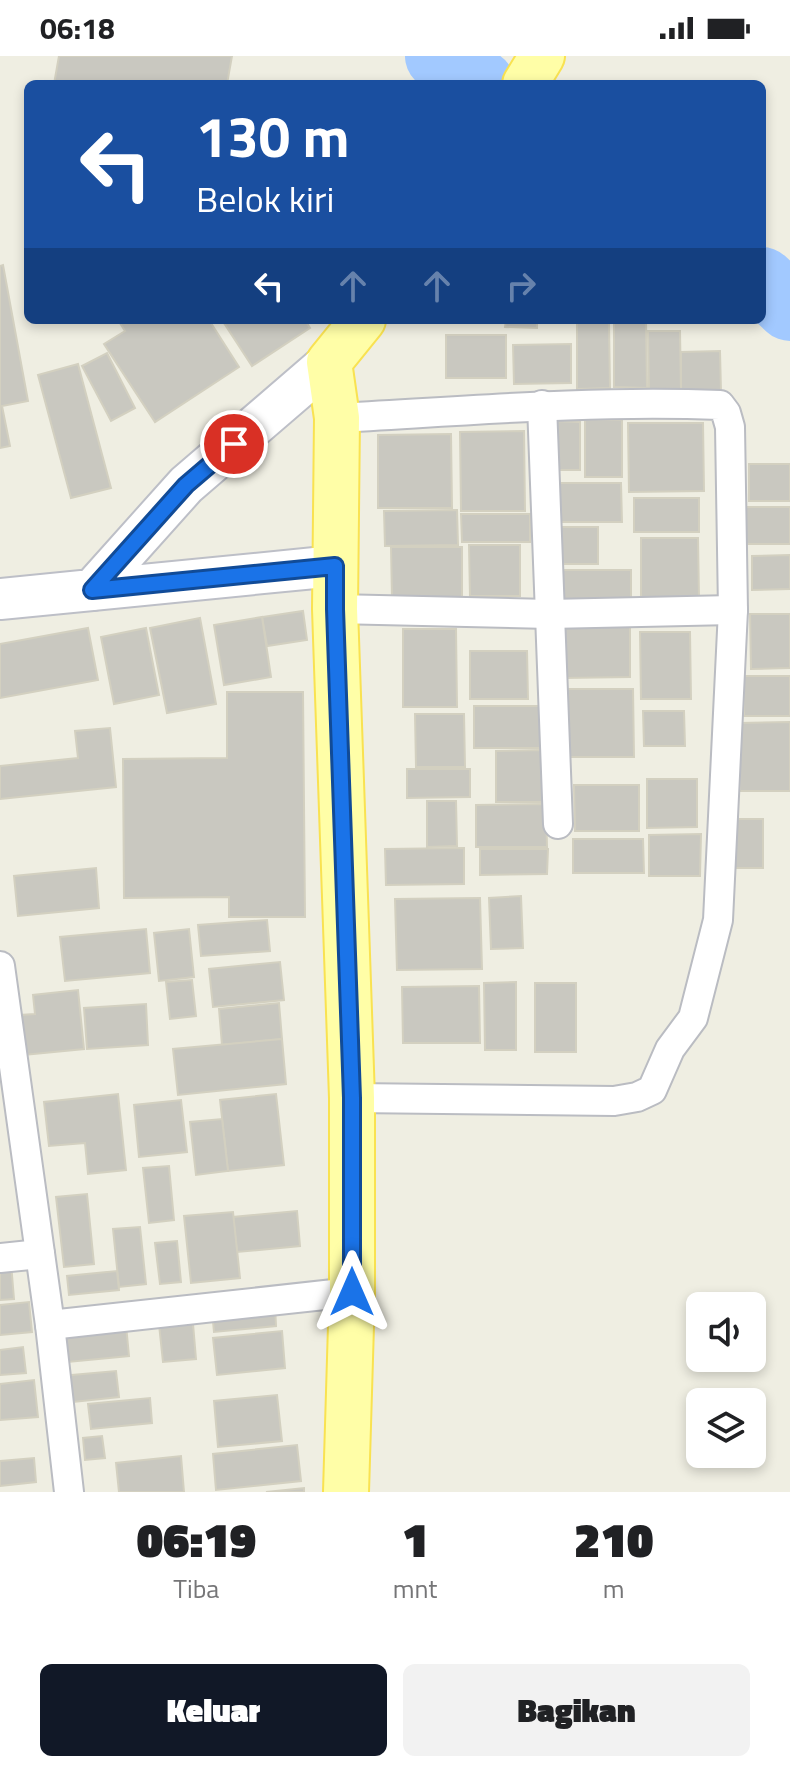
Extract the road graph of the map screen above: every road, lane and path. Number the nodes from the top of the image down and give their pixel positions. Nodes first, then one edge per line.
1 (542, 56) edge
2 (527, 80) edge
3 (360, 324) edge
4 (329, 362) junction
5 (542, 405) junction
6 (337, 418) junction
7 (335, 566) junction
8 (92, 590) junction
9 (0, 599) edge
10 (335, 609) junction
11 (733, 610) junction
12 (549, 614) junction
13 (558, 824) dead end
14 (0, 966) edge
15 (352, 1098) junction
16 (40, 1254) junction
17 (0, 1258) edge
18 (352, 1292) junction
19 (50, 1325) junction
20 (69, 1492) edge
21 (346, 1492) edge

1 - 2 main road
3 - 4 main road
4 - 6 main road
4 - 8 main road
5 - 6 street
5 - 11 street
5 - 12 street
6 - 7 main road
7 - 8 main road
7 - 10 main road
8 - 9 main road
10 - 12 street
10 - 15 main road
11 - 12 street
11 - 15 street
12 - 13 street
14 - 16 street
15 - 18 main road
16 - 17 street
16 - 19 street
18 - 19 street
18 - 21 main road
19 - 20 street

